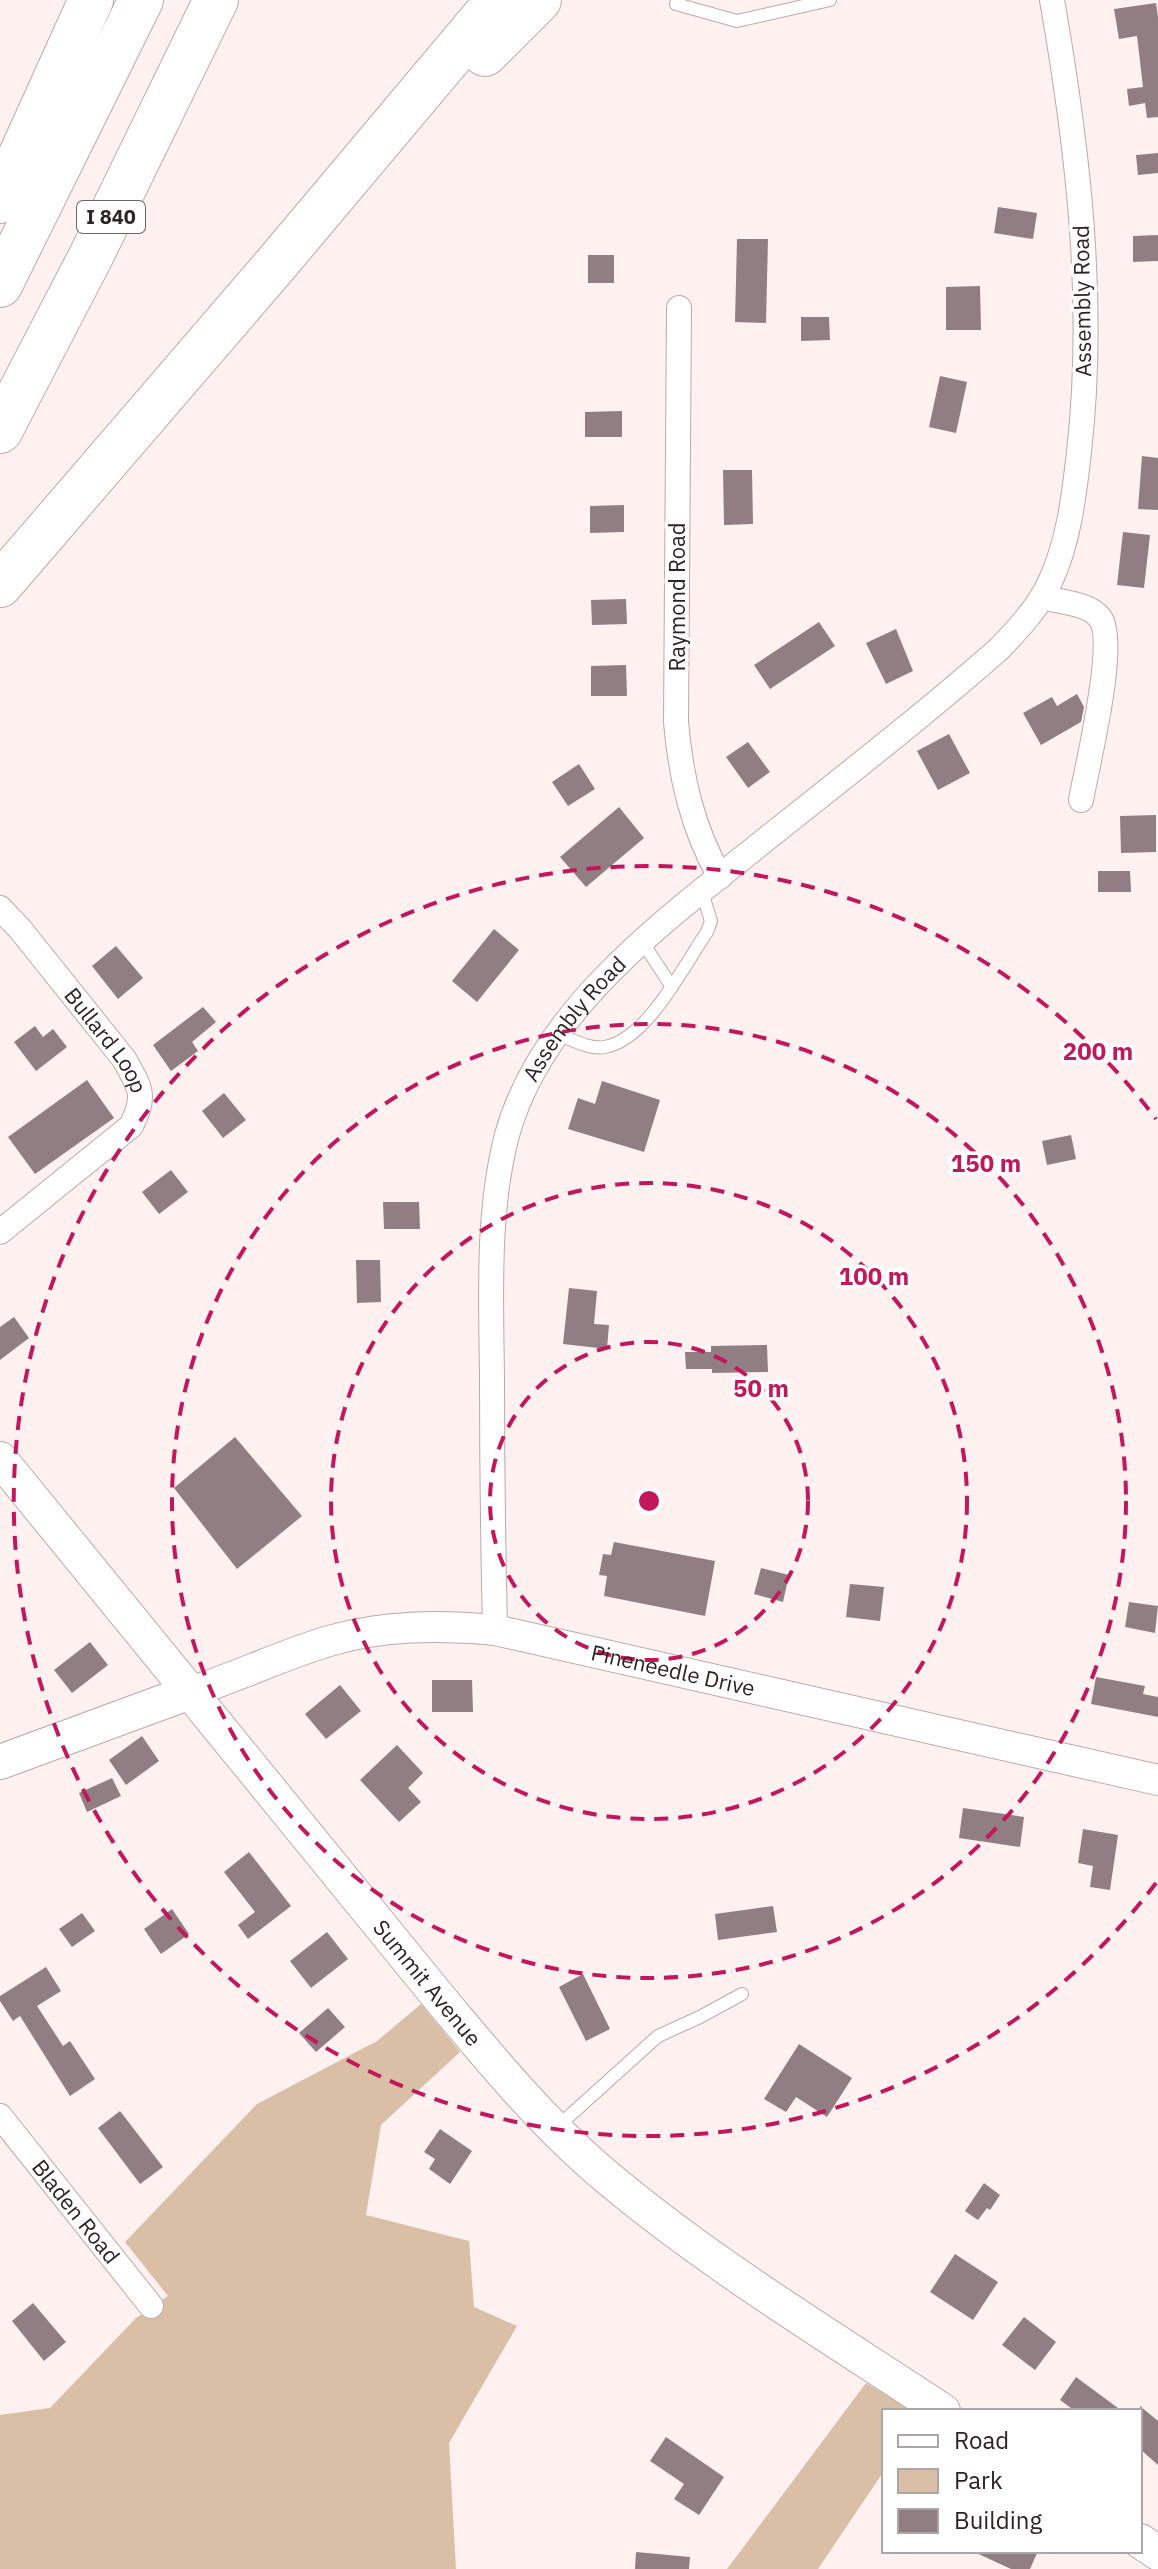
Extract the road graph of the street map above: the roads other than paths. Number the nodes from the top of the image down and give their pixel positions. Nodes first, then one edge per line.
1 (91, 0) edge
2 (141, 0) edge
3 (216, 0) edge
4 (498, 0) edge
5 (539, 0) edge
6 (830, 0) edge
7 (1052, 0) edge
8 (676, 4) dead end
9 (0, 201) edge
10 (277, 263) junction
11 (0, 285) edge
12 (679, 308) dead end
13 (0, 431) edge
14 (0, 585) edge
15 (1042, 597) junction
16 (1081, 800) dead end
17 (711, 885) junction
18 (0, 908) edge
19 (643, 943) junction
20 (672, 987) junction
21 (557, 1034) junction
22 (0, 1232) edge
23 (0, 1459) edge
24 (495, 1630) junction
25 (190, 1692) junction
26 (0, 1762) edge
27 (1158, 1780) edge
28 (742, 1994) dead end
29 (0, 2116) edge
30 (556, 2128) junction
31 (151, 2306) dead end
32 (940, 2409) edge

1 - 9 highway
2 - 11 highway, I 840
3 - 13 highway, I 840
4 - 10 highway
5 - 10 highway
6 - 8 lane
7 - 15 street, Assembly Road
10 - 14 highway
12 - 17 street, Raymond Road
15 - 16 street
15 - 17 street, Assembly Road
17 - 19 street, Assembly Road
17 - 20 lane
18 - 22 street, Bullard Loop
19 - 20 lane
19 - 21 street, Assembly Road
20 - 21 lane
21 - 24 street, Assembly Road
23 - 25 main road, Summit Avenue
24 - 25 street, Pineneedle Drive
24 - 27 street, Pineneedle Drive
25 - 26 main road
25 - 30 main road, Summit Avenue
28 - 30 lane
29 - 31 street, Bladen Road
30 - 32 main road, Summit Avenue

